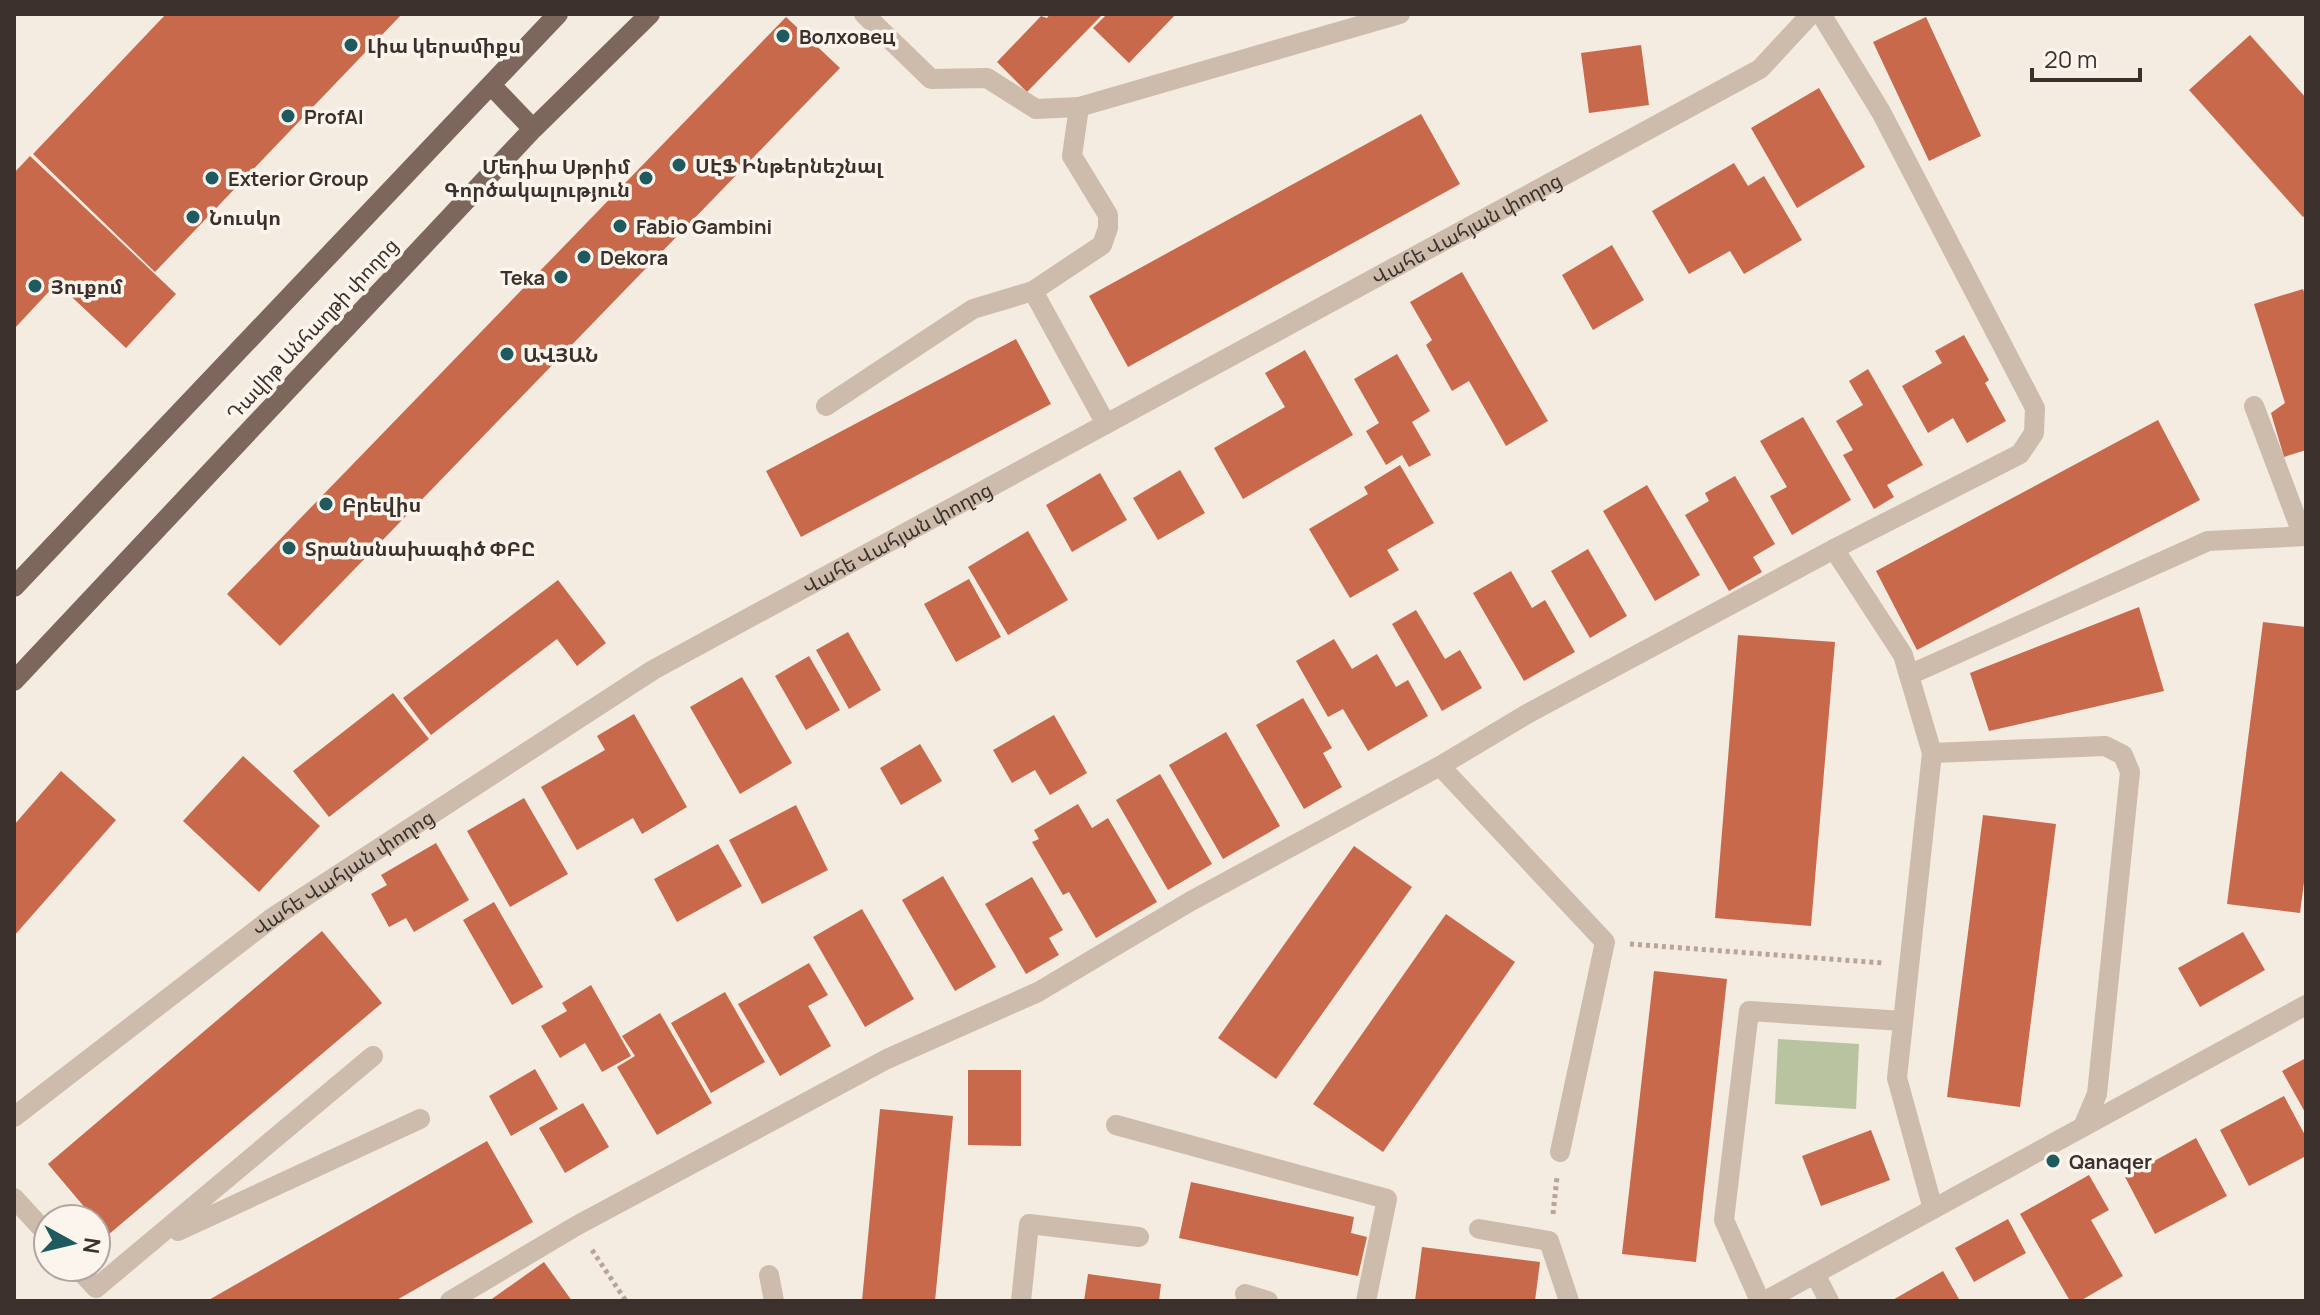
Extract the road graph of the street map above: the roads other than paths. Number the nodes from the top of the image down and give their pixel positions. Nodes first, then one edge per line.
1 (558, 14) edge
2 (864, 14) edge
3 (1400, 14) edge
4 (1811, 14) edge
5 (1821, 14) edge
6 (645, 16) edge
7 (491, 85) junction
8 (1079, 107) junction
9 (533, 129) junction
10 (1033, 291) junction
11 (826, 406) dead end
12 (2254, 406) dead end
13 (1106, 424) junction
14 (2305, 536) edge
15 (1834, 549) junction
16 (14, 587) edge
17 (1909, 675) junction
18 (14, 681) edge
19 (1932, 753) junction
20 (1440, 766) junction
21 (2306, 1005) edge
22 (1903, 1021) junction
23 (373, 1056) dead end
24 (14, 1117) edge
25 (420, 1119) dead end
26 (1116, 1125) dead end
27 (2083, 1127) junction
28 (1560, 1152) road end
29 (14, 1198) edge
30 (1933, 1209) junction
31 (32, 1218) edge
32 (1479, 1229) dead end
33 (1139, 1237) dead end
34 (153, 1243) junction
35 (1815, 1274) junction
36 (112, 1275) edge
37 (769, 1275) dead end
38 (1245, 1294) dead end
39 (450, 1301) edge
40 (774, 1301) edge
41 (1021, 1301) edge
42 (1268, 1301) edge
43 (1366, 1301) edge
44 (1569, 1301) edge
45 (1762, 1301) edge
46 (1829, 1301) edge

1 - 7 main road, Դավիթ Անհաղթի փողոց
2 - 8 street
3 - 8 street
4 - 13 street, Վահե Վահյան փողոց
5 - 15 street
6 - 9 main road, Դավիթ Անհաղթի փողոց
7 - 9 main road
7 - 16 main road, Դավիթ Անհաղթի փողոց
8 - 10 street
9 - 18 main road, Դավիթ Անհաղթի փողոց
10 - 11 street
10 - 13 street
12 - 14 street
13 - 24 street, Վահե Վահյան փողոց
14 - 17 street
15 - 17 street
15 - 20 street
17 - 19 street
19 - 22 street
19 - 27 street
20 - 28 street
20 - 39 street
21 - 27 street
22 - 30 street
22 - 45 street
23 - 34 street
25 - 34 street
26 - 43 street
27 - 30 street
29 - 31 street
30 - 35 street
32 - 44 street
33 - 41 street
34 - 36 street
35 - 45 street
35 - 46 street
37 - 40 street
38 - 42 street

